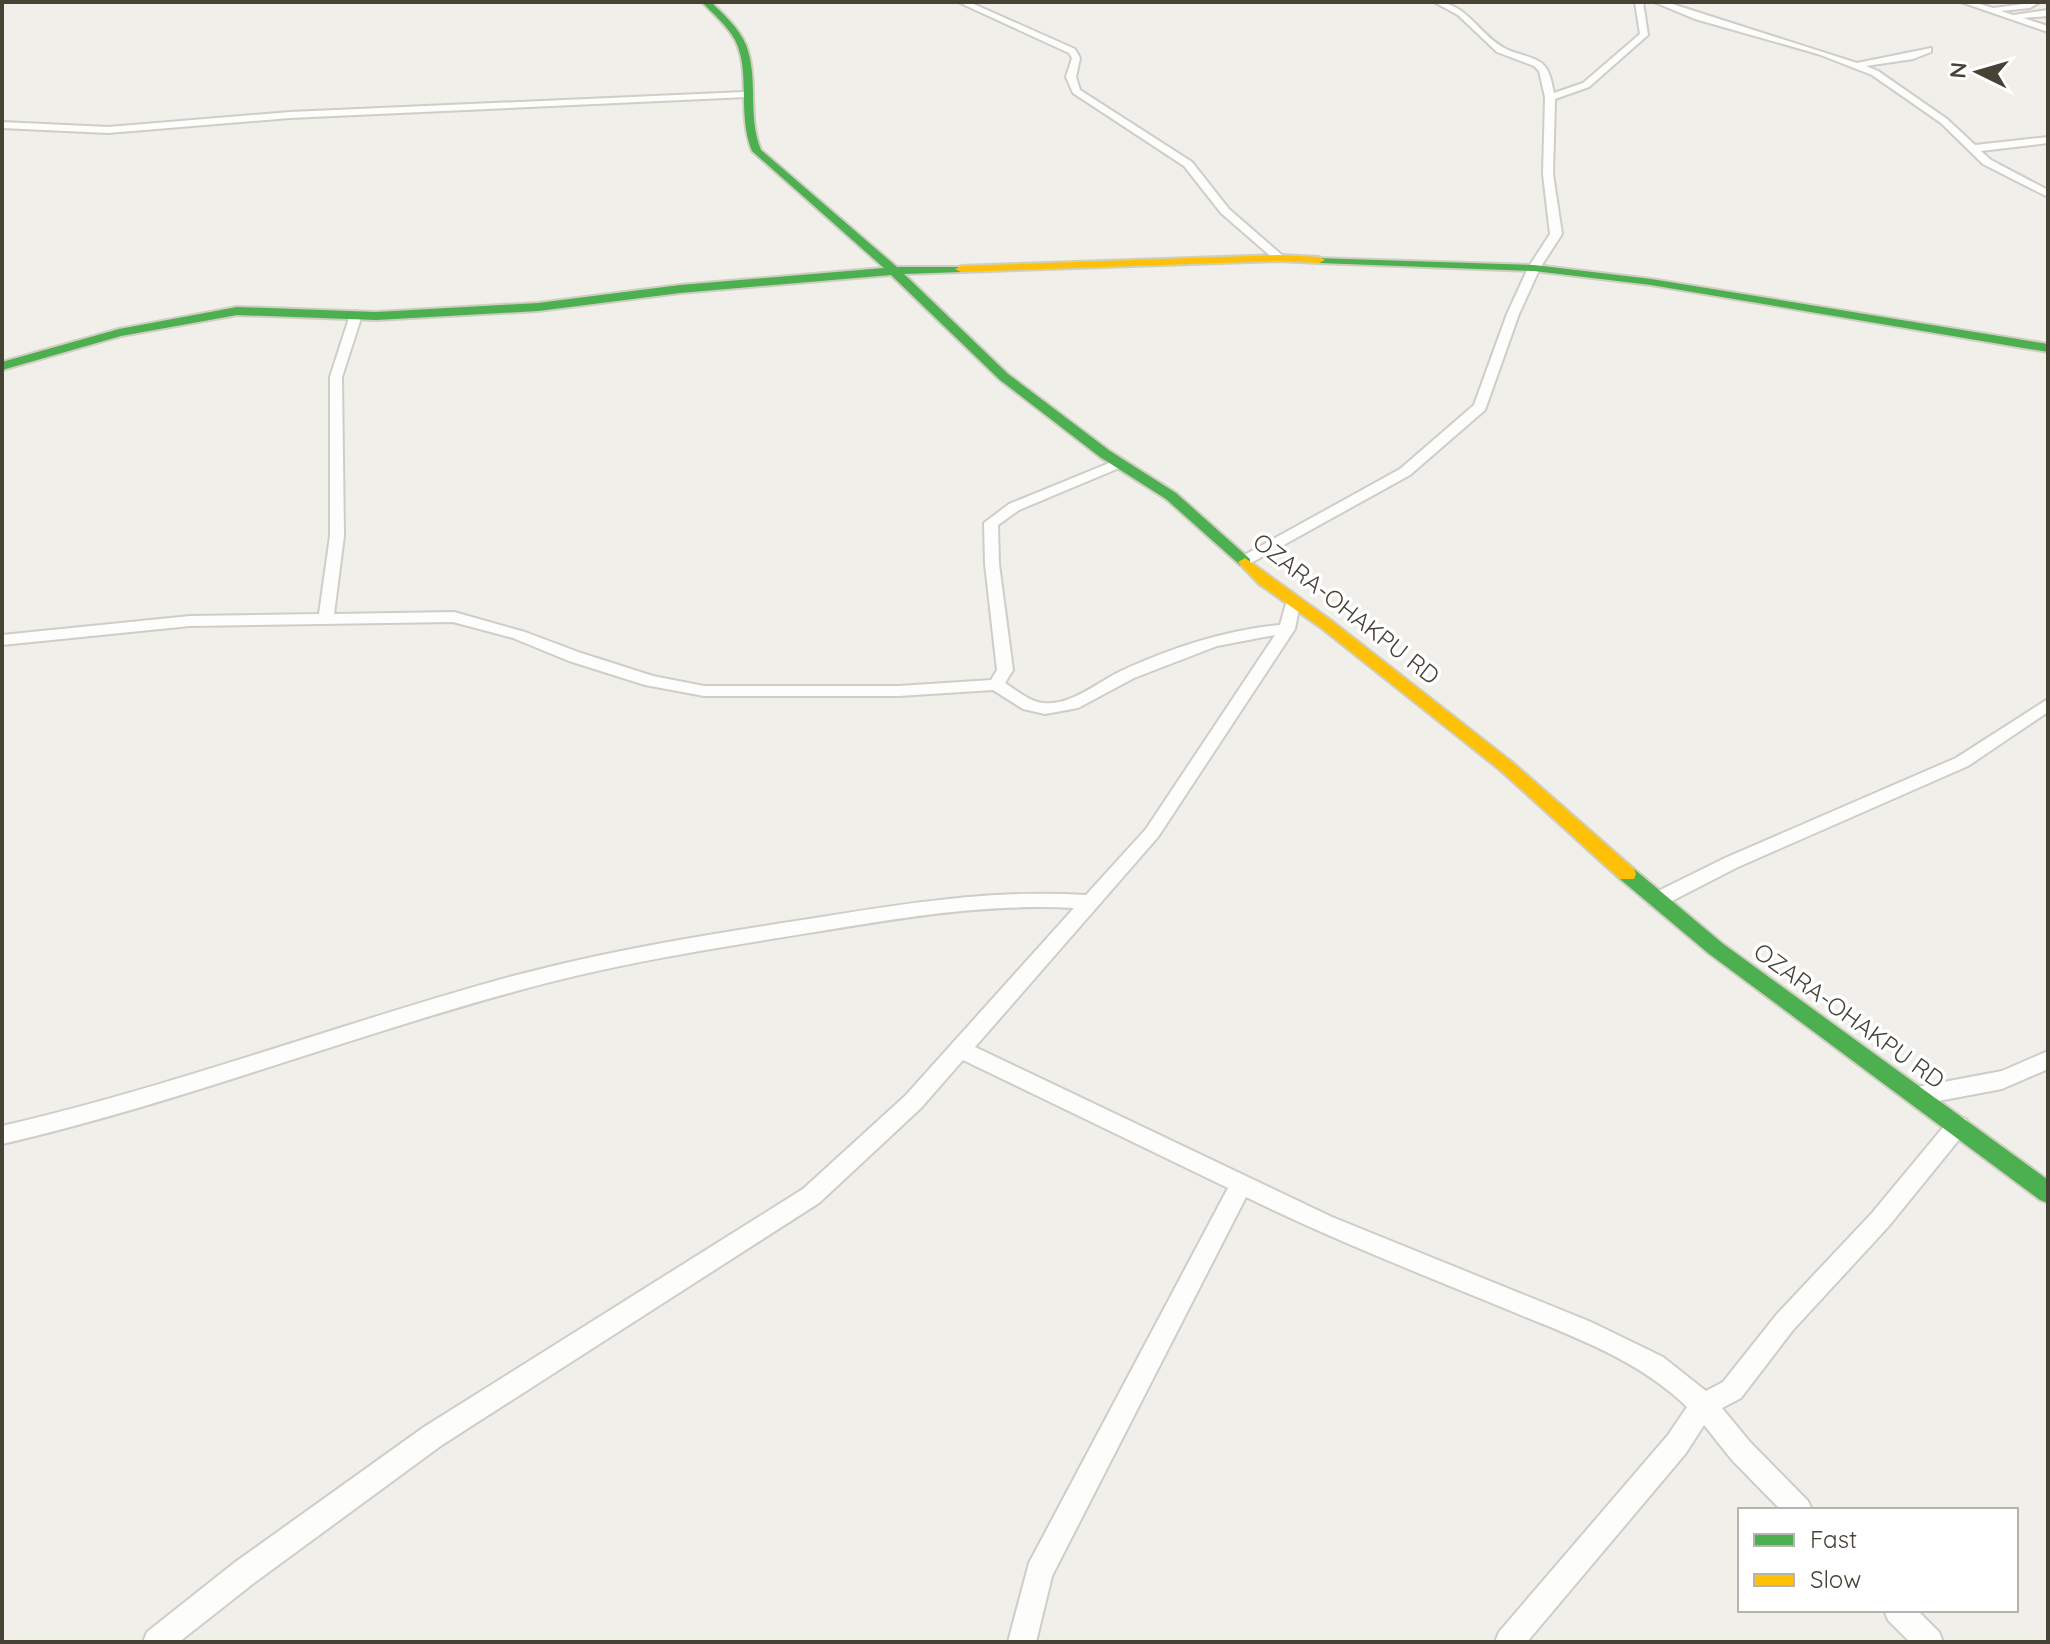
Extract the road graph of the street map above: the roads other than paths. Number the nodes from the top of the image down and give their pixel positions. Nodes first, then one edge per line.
1 (706, 2) edge
2 (962, 2) edge
3 (1438, 2) edge
4 (1639, 2) edge
5 (1658, 2) edge
6 (1965, 2) edge
7 (2036, 2) edge
8 (1990, 10) junction
9 (2048, 13) edge
10 (2011, 16) junction
11 (2048, 29) edge
12 (1928, 50) dead end
13 (1856, 65) junction
14 (1912, 86) dead end
15 (1896, 87) junction
16 (744, 95) junction
17 (1550, 97) junction
18 (2, 125) edge
19 (2048, 140) edge
20 (1974, 148) junction
21 (2048, 194) edge
22 (1279, 258) junction
23 (1534, 268) junction
24 (894, 271) junction
25 (356, 315) junction
26 (2048, 348) edge
27 (2, 366) edge
28 (1119, 463) junction
29 (1244, 561) junction
30 (1292, 603) junction
31 (326, 618) junction
32 (1287, 629) junction
33 (2, 640) edge
34 (996, 685) junction
35 (2048, 704) edge
36 (1657, 900) junction
37 (1090, 902) junction
38 (960, 1049) junction
39 (2048, 1059) edge
40 (1917, 1096) junction
41 (1958, 1125) junction
42 (2, 1135) edge
43 (1242, 1184) junction
44 (2048, 1193) edge
45 (1703, 1405) junction
46 (1797, 1508) edge
47 (1900, 1612) edge
48 (157, 1642) edge
49 (1022, 1642) edge
50 (1509, 1642) edge
51 (1929, 1642) edge

1 - 16 main road, OZARA-OHAKPU RD
2 - 22 street
3 - 17 street
4 - 17 street
5 - 13 street
6 - 8 street
7 - 8 street
8 - 10 street
9 - 10 street
10 - 11 street
12 - 13 street
13 - 15 street
14 - 15 street
15 - 20 street
16 - 18 street
16 - 24 main road, OZARA-OHAKPU RD
17 - 23 street
19 - 20 street
20 - 21 street
22 - 23 main road
22 - 24 main road
23 - 26 main road
23 - 29 street
24 - 25 main road
24 - 28 main road, OZARA-OHAKPU RD
25 - 27 main road
25 - 31 street
28 - 29 main road, OZARA-OHAKPU RD
28 - 34 street
29 - 30 main road, OZARA-OHAKPU RD
30 - 32 street
30 - 36 main road, OZARA-OHAKPU RD
31 - 33 street
31 - 34 street
32 - 34 street
32 - 37 street
35 - 36 street
36 - 40 main road, OZARA-OHAKPU RD
37 - 38 street
37 - 42 street
38 - 43 street
38 - 48 street
39 - 40 street
40 - 41 main road, OZARA-OHAKPU RD
41 - 44 main road, OZARA-OHAKPU RD
41 - 45 street
43 - 45 street
43 - 49 street
45 - 46 street
45 - 50 street
47 - 51 street

